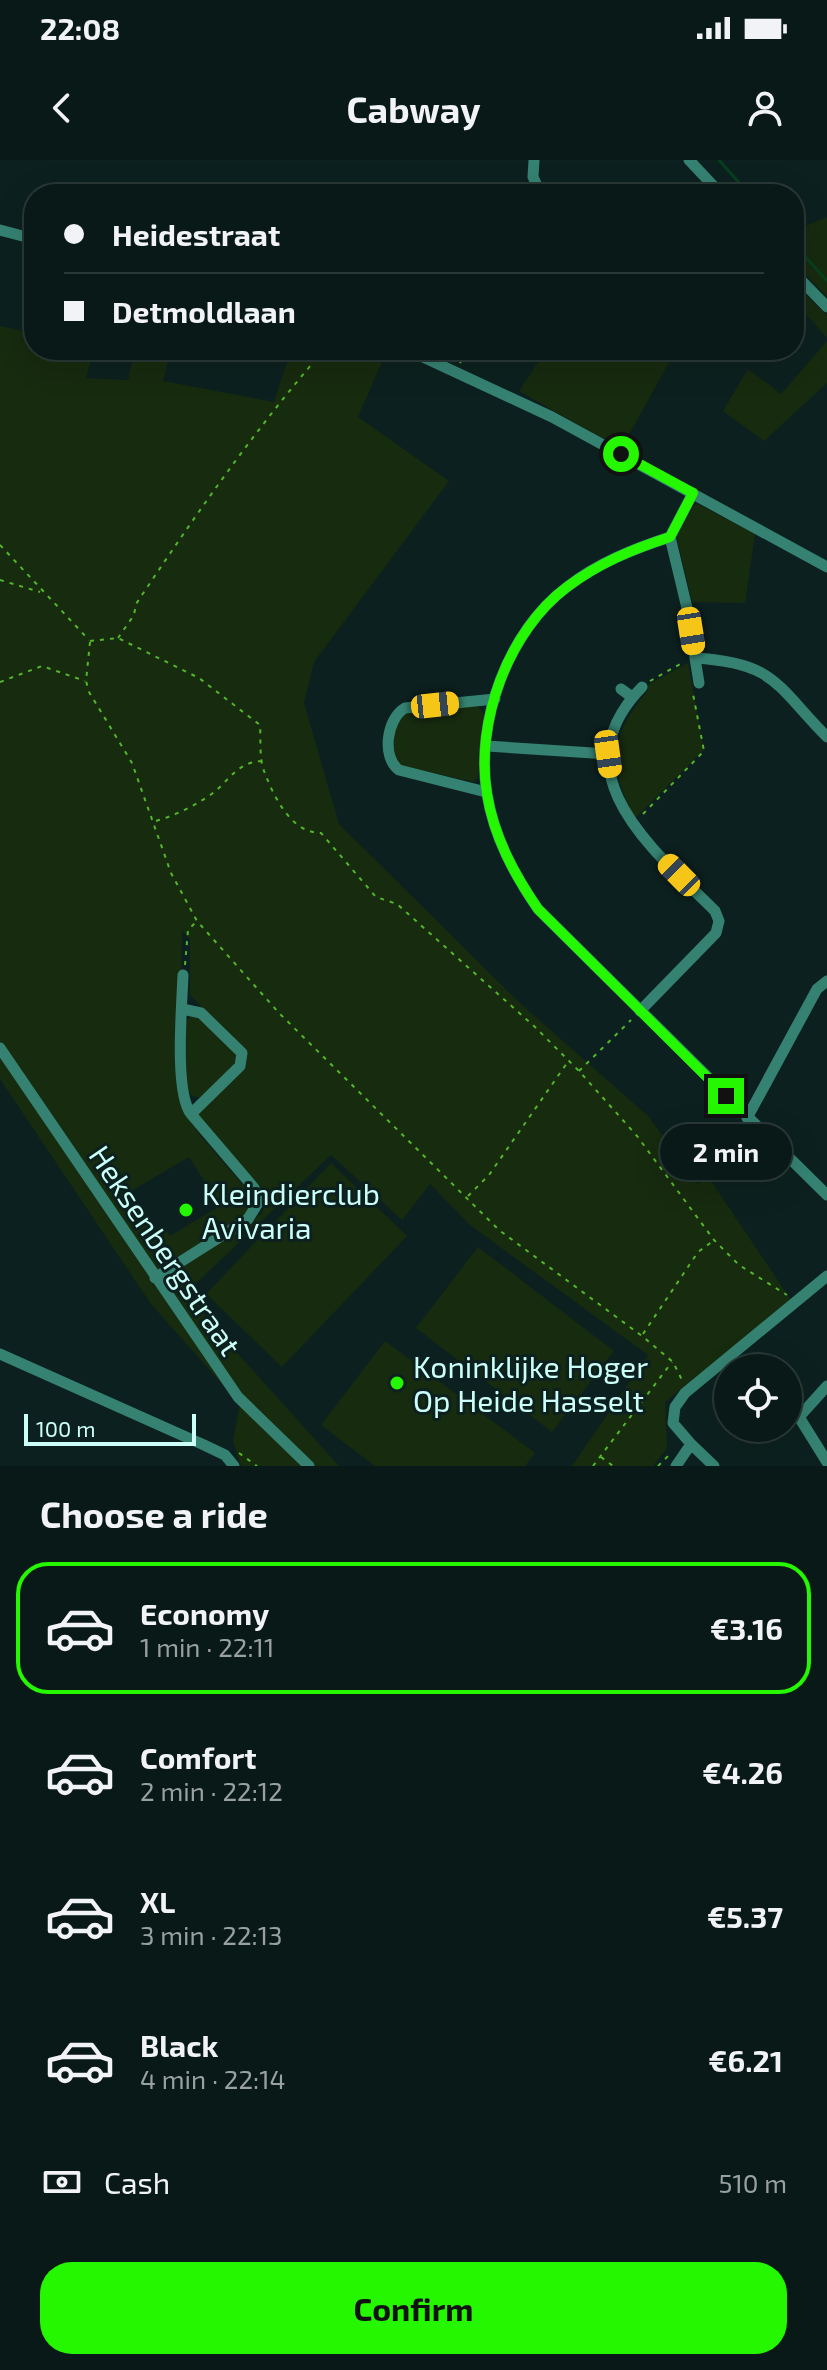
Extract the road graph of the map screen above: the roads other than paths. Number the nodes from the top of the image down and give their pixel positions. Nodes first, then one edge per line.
1 (534, 160) edge
2 (689, 160) edge
3 (536, 184) edge
4 (712, 184) edge
5 (0, 230) edge
6 (24, 236) edge
7 (804, 283) edge
8 (827, 307) edge
9 (431, 360) edge
10 (693, 493) junction
11 (670, 537) junction
12 (827, 567) edge
13 (695, 658) junction
14 (699, 683) road end
15 (642, 687) road end
16 (621, 689) dead end
17 (632, 697) junction
18 (495, 699) junction
19 (827, 737) edge
20 (487, 746) junction
21 (608, 754) junction
22 (486, 792) junction
23 (183, 975) road end
24 (827, 981) edge
25 (182, 1009) junction
26 (640, 1011) junction
27 (0, 1048) edge
28 (191, 1114) junction
29 (747, 1118) junction
30 (827, 1195) edge
31 (827, 1276) edge
32 (155, 1278) junction
33 (0, 1354) edge
34 (827, 1386) edge
35 (691, 1444) junction
36 (827, 1462) edge
37 (234, 1466) edge
38 (309, 1466) edge
39 (676, 1466) edge
40 (714, 1466) edge

1 - 3 street
2 - 4 street
5 - 6 street
7 - 8 street
9 - 10 street
10 - 11 street
10 - 12 street
11 - 13 street
11 - 18 street
13 - 14 street
13 - 19 street
15 - 17 street
16 - 17 street
17 - 21 street
18 - 20 street
18 - 22 street
20 - 21 street
20 - 22 street
21 - 26 street
22 - 26 street
23 - 25 street
24 - 29 street
25 - 28 street
25 - 28 street
26 - 29 street
27 - 32 street, Heksenbergstraat
28 - 32 street
29 - 30 street
31 - 35 street
32 - 38 street, Heksenbergstraat
33 - 37 street
34 - 36 street
35 - 39 street
35 - 40 street

